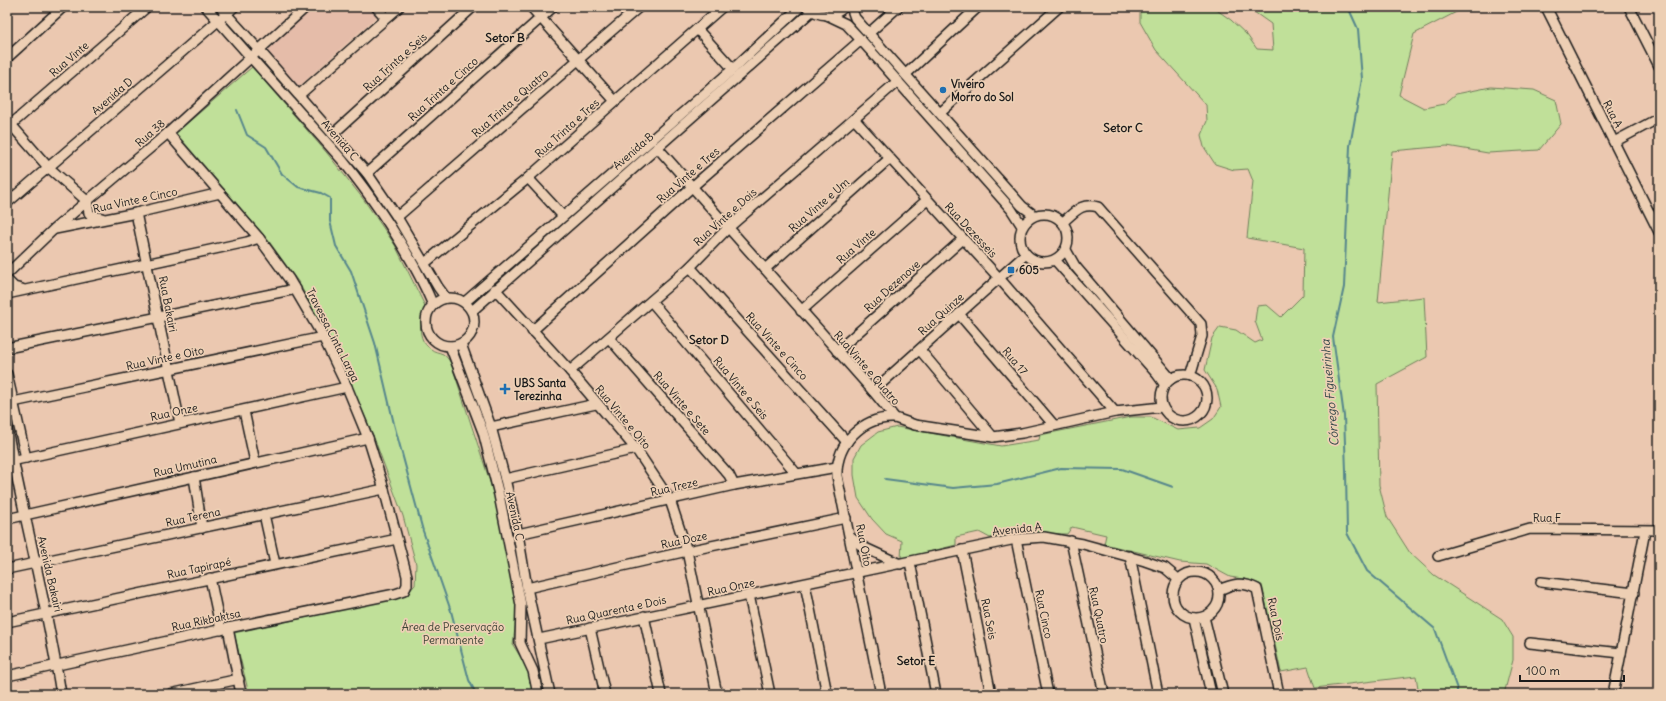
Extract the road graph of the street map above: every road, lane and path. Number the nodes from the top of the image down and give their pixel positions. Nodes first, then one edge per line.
1 (63, 7) edge
2 (147, 7) edge
3 (206, 7) edge
4 (234, 7) edge
5 (306, 7) edge
6 (376, 7) edge
7 (399, 7) edge
8 (473, 7) edge
9 (531, 7) edge
10 (553, 7) edge
11 (639, 7) edge
12 (722, 7) edge
13 (800, 7) edge
14 (844, 7) edge
15 (851, 7) edge
16 (898, 7) edge
17 (978, 7) edge
18 (1059, 7) edge
19 (1546, 7) edge
20 (1629, 7) edge
21 (810, 9) edge
22 (223, 10) edge
23 (827, 15) junction
24 (386, 18) junction
25 (541, 18) junction
26 (218, 20) junction
27 (697, 28) junction
28 (869, 33) junction
29 (861, 40) junction
30 (259, 50) junction
31 (251, 57) junction
32 (7, 58) edge
33 (578, 60) junction
34 (1659, 66) edge
35 (733, 69) junction
36 (906, 74) junction
37 (898, 81) junction
38 (299, 96) junction
39 (615, 101) junction
40 (940, 113) junction
41 (1659, 118) edge
42 (855, 120) junction
43 (8, 124) edge
44 (168, 133) junction
45 (333, 134) junction
46 (1614, 142) junction
47 (656, 147) junction
48 (889, 159) junction
49 (48, 167) junction
50 (367, 173) junction
51 (528, 178) junction
52 (692, 187) junction
53 (220, 193) junction
54 (927, 200) junction
55 (87, 201) junction
56 (7, 203) edge
57 (136, 213) junction
58 (1034, 215) junction
59 (563, 216) junction
60 (397, 217) junction
61 (108, 219) junction
62 (1063, 222) junction
63 (1022, 226) junction
64 (728, 228) junction
65 (54, 229) junction
66 (1659, 232) edge
67 (259, 238) junction
68 (963, 239) junction
69 (1066, 250) junction
70 (1026, 254) junction
71 (1055, 260) junction
72 (148, 264) junction
73 (425, 264) junction
74 (690, 266) junction
75 (765, 269) junction
76 (7, 274) edge
77 (999, 278) junction
78 (7, 280) edge
79 (296, 289) junction
80 (24, 290) junction
81 (495, 290) junction
82 (7, 294) edge
83 (446, 298) junction
84 (651, 301) junction
85 (465, 302) junction
86 (433, 305) junction
87 (472, 311) junction
88 (801, 311) junction
89 (959, 314) junction
90 (158, 317) junction
91 (532, 331) junction
92 (323, 337) junction
93 (609, 338) junction
94 (461, 344) junction
95 (450, 346) junction
96 (7, 348) edge
97 (920, 350) junction
98 (837, 351) junction
99 (168, 370) junction
100 (570, 371) junction
101 (7, 374) edge
102 (1190, 376) junction
103 (1168, 382) junction
104 (347, 387) junction
105 (873, 391) junction
106 (13, 402) junction
107 (596, 404) junction
108 (1162, 407) junction
109 (244, 411) junction
110 (1114, 412) junction
111 (895, 418) junction
112 (180, 423) junction
113 (1053, 424) junction
114 (491, 427) junction
115 (7, 429) edge
116 (993, 437) junction
117 (368, 438) junction
118 (847, 442) junction
119 (636, 449) junction
120 (26, 458) junction
121 (10, 461) edge
122 (256, 462) junction
123 (837, 467) junction
124 (796, 473) junction
125 (194, 477) junction
126 (505, 479) junction
127 (734, 485) junction
128 (384, 489) junction
129 (670, 500) junction
130 (264, 514) junction
131 (24, 515) junction
132 (846, 518) junction
133 (7, 519) edge
134 (202, 528) junction
135 (1659, 530) edge
136 (1645, 531) junction
137 (518, 534) junction
138 (850, 538) junction
139 (397, 539) junction
140 (1016, 539) junction
141 (1071, 541) junction
142 (962, 550) junction
143 (687, 551) junction
144 (1130, 556) junction
145 (1438, 556) dead end
146 (36, 563) junction
147 (905, 563) junction
148 (275, 564) junction
149 (7, 569) edge
150 (857, 573) junction
151 (210, 578) junction
152 (1178, 579) junction
153 (1541, 582) dead end
154 (805, 584) junction
155 (407, 585) joint
156 (527, 588) junction
157 (1219, 590) junction
158 (1634, 593) junction
159 (749, 595) junction
160 (699, 606) junction
161 (46, 612) junction
162 (644, 616) junction
163 (1204, 617) junction
164 (1194, 618) junction
165 (7, 622) edge
166 (590, 628) junction
167 (224, 629) junction
168 (537, 629) junction
169 (519, 632) junction
170 (540, 643) junction
171 (1530, 643) dead end
172 (1621, 654) junction
173 (525, 655) junction
174 (56, 664) junction
175 (7, 676) edge
176 (239, 679) junction
177 (61, 694) edge
178 (170, 694) edge
179 (241, 694) edge
180 (538, 694) edge
181 (550, 694) edge
182 (605, 694) edge
183 (661, 694) edge
184 (717, 694) edge
185 (770, 694) edge
186 (827, 694) edge
187 (881, 694) edge
188 (936, 694) edge
189 (991, 694) edge
190 (1048, 694) edge
191 (1104, 694) edge
192 (1158, 694) edge
193 (1211, 694) edge
194 (1223, 694) edge
195 (1279, 694) edge
196 (1613, 694) edge

1 - 32 street
2 - 43 street, Rua Vinte
3 - 26 street, Avenida C
4 - 22 street, Avenida D
5 - 30 street, Rua 38
6 - 24 street
7 - 24 street
8 - 45 street, Rua Trinta e Seis
9 - 25 street
10 - 25 street, Rua Trinta e Cinco
11 - 33 street, Rua Trinta e Quatro
12 - 27 street, Rua Trinta e Tres
13 - 35 street, Avenida B
14 - 23 street
15 - 28 street
16 - 28 street
17 - 36 street
18 - 40 street
19 - 46 street, Rua A
20 - 34 street
21 - 23 street
21 - 47 street, Avenida B
22 - 26 street, Avenida D
22 - 30 street, Avenida C
23 - 29 street
24 - 38 street
25 - 33 street
25 - 50 street, Rua Trinta e Cinco
26 - 31 street, Avenida C
26 - 49 street, Avenida D
27 - 35 street
27 - 39 street, Rua Trinta e Tres
28 - 36 street
29 - 37 street
29 - 52 street, Rua Vinte e Tres
30 - 31 street, Rua 38
30 - 38 street, Avenida C
31 - 44 street, Rua 38
31 - 86 street, Avenida C
33 - 39 street
33 - 60 street, Rua Trinta e Quatro
35 - 59 street, Avenida B
36 - 40 street
37 - 42 street, Rua Vinte e Dois
37 - 63 street
38 - 45 street, Avenida C
39 - 51 street, Rua Trinta e Tres
40 - 58 street
41 - 46 street
42 - 48 street, Rua Dezesseis
42 - 64 street, Rua Vinte e Dois
43 - 49 street
44 - 53 street, Travessa Cinta Larga
44 - 55 street, Rua 38
45 - 50 street, Avenida C
46 - 66 street, Rua A
47 - 52 street, Rua Vinte e Quatro
47 - 81 street, Avenida B
48 - 54 street, Rua Dezesseis
48 - 75 street, Rua Vinte e Um
49 - 55 street
49 - 56 street, Avenida D
50 - 60 street, Avenida C
51 - 59 street
51 - 73 street, Rua Trinta e Tres
52 - 64 street, Rua Vinte e Quatro
52 - 91 street, Rua Vinte e Tres
53 - 57 street, Rua Vinte e Cinco
53 - 67 street, Travessa Cinta Larga
54 - 68 street, Rua Dezesseis
54 - 88 street, Rua Vinte
55 - 61 street
55 - 65 street, Rua 38
57 - 61 street, Rua Vinte e Cinco
57 - 72 street, Rua Bakairi
58 - 62 street
58 - 63 street
59 - 85 street, Avenida B
60 - 73 street, Avenida C
61 - 65 street, Rua Vinte e Cinco
62 - 69 street
62 - 102 street
63 - 70 street
64 - 74 street, Rua Vinte e Dois
64 - 75 street, Rua Vinte e Quatro
65 - 76 street, Rua 38
67 - 72 street
67 - 79 street, Travessa Cinta Larga
68 - 77 street, Rua Dezesseis
68 - 98 street, Rua Dezenove
69 - 71 street
69 - 103 street
70 - 71 street
70 - 77 street, Rua Quinze
71 - 103 street
72 - 80 street
72 - 90 street, Rua Bakairi
73 - 83 street, Avenida C
74 - 84 street, Rua Vinte e Dois
74 - 118 street, Rua Vinte e Cinco
75 - 88 street, Rua Vinte e Quatro
77 - 89 street, Rua Quinze
77 - 110 street, Rua Dezesseis
78 - 80 street
79 - 90 street
79 - 92 street, Travessa Cinta Larga
80 - 82 street
81 - 87 street, Avenida B
81 - 91 street, Rua Vinte e Oito
83 - 85 street
83 - 86 street
84 - 93 street, Rua Vinte e Dois
84 - 124 street, Rua Vinte e Seis
85 - 87 street
86 - 95 street
87 - 94 street
88 - 98 street, Rua Vinte e Quatro
89 - 97 street, Rua Quinze
89 - 113 street, Rua 17
90 - 96 street
90 - 99 street, Rua Bakairi
91 - 100 street, Rua Vinte e Oito
92 - 99 street, Rua Vinte e Oito
92 - 104 street, Travessa Cinta Larga
93 - 100 street, Rua Vinte e Dois
93 - 127 street, Rua Vinte e Sete
94 - 95 street
94 - 114 street, Avenida C
95 - 169 street, Avenida C
97 - 105 street, Rua Quinze
97 - 116 street
98 - 105 street, Rua Vinte e Quatro
99 - 106 street, Rua Vinte e Oito
99 - 112 street, Rua Bakairi
100 - 107 street, Rua Vinte e Oito
101 - 106 street
102 - 103 street
102 - 108 street
103 - 108 street
104 - 109 street, Rua Onze
104 - 117 street, Travessa Cinta Larga
105 - 111 street, Rua Vinte e Quatro
106 - 120 street
107 - 114 street
107 - 119 street, Rua Vinte e Oito
108 - 110 street, Rua Vinte e Quatro
109 - 112 street, Rua Onze
109 - 122 street
110 - 113 street, Rua Vinte e Quatro
111 - 116 street, Rua Vinte e Quatro
111 - 118 street, Rua Oito
112 - 120 street, Rua Onze
113 - 116 street, Rua Vinte e Quatro
114 - 126 street, Avenida C
115 - 121 street, Avenida Bakairi
117 - 122 street, Rua Umutina
117 - 128 street, Travessa Cinta Larga
118 - 123 street, Rua Oito
119 - 126 street
119 - 129 street, Rua Vinte e Oito
120 - 121 street, Rua Onze
121 - 131 street, Avenida Bakairi
122 - 125 street, Rua Umutina
123 - 124 street, Rua Treze
123 - 132 street, Rua Oito
124 - 127 street, Rua Treze
125 - 131 street, Rua Umutina
125 - 134 street
126 - 137 street, Avenida C
127 - 129 street, Rua Treze
128 - 130 street, Rua Terena
128 - 139 street, Travessa Cinta Larga
129 - 137 street, Rua Treze
129 - 143 street, Rua Vinte e Oito
130 - 134 street, Rua Terena
130 - 148 street
131 - 133 street, Rua Umutina
131 - 146 street, Avenida Bakairi
132 - 138 street, Rua Oito
132 - 143 street, Rua Doze
134 - 146 street, Rua Terena
135 - 136 street, Rua F
136 - 145 street, Rua F
136 - 158 street
137 - 156 street, Avenida C
138 - 147 street
138 - 150 street, Rua Oito
139 - 148 street, Rua Tapirapé
139 - 155 street, Travessa Cinta Larga
140 - 141 street, Avenida A
140 - 142 street, Avenida A
140 - 190 street, Rua Cinco
141 - 144 street, Avenida A
141 - 191 street, Rua Quatro
142 - 147 street, Avenida A
142 - 189 street, Rua Seis
143 - 156 street, Rua Doze
143 - 160 street, Rua Vinte e Oito
144 - 152 street, Avenida A
144 - 192 street
146 - 149 street, Rua Terena
146 - 161 street, Avenida Bakairi
147 - 150 street, Avenida A
147 - 188 street
148 - 151 street, Rua Tapirapé
150 - 154 street, Rua Onze
150 - 187 street, Rua Oito
151 - 161 street, Rua Tapirapé
151 - 167 street
152 - 157 street
152 - 164 street
153 - 158 street
154 - 159 street, Rua Onze
154 - 186 street
155 - 167 street, Rua Rikbaktsa
156 - 168 street, Avenida C
157 - 163 street
157 - 195 street, Rua Dois
158 - 172 street
159 - 160 street, Rua Onze
159 - 185 street
160 - 162 street, Rua Quarenta e Dois
160 - 184 street, Rua Onze
161 - 165 street, Rua Tapirapé
161 - 174 street, Avenida Bakairi
162 - 166 street, Rua Quarenta e Dois
162 - 183 street
163 - 164 street
163 - 194 street
164 - 193 street
166 - 170 street, Rua Quarenta e Dois
166 - 182 street
167 - 174 street, Rua Rikbaktsa
167 - 176 street
168 - 169 street
168 - 170 street, Avenida C
169 - 173 street, Avenida C
170 - 173 street
170 - 181 street, Avenida C
171 - 172 street
172 - 196 street
173 - 180 street, Avenida C
174 - 175 street, Rua Rikbaktsa
174 - 177 street, Avenida Bakairi
176 - 178 street
176 - 179 street

